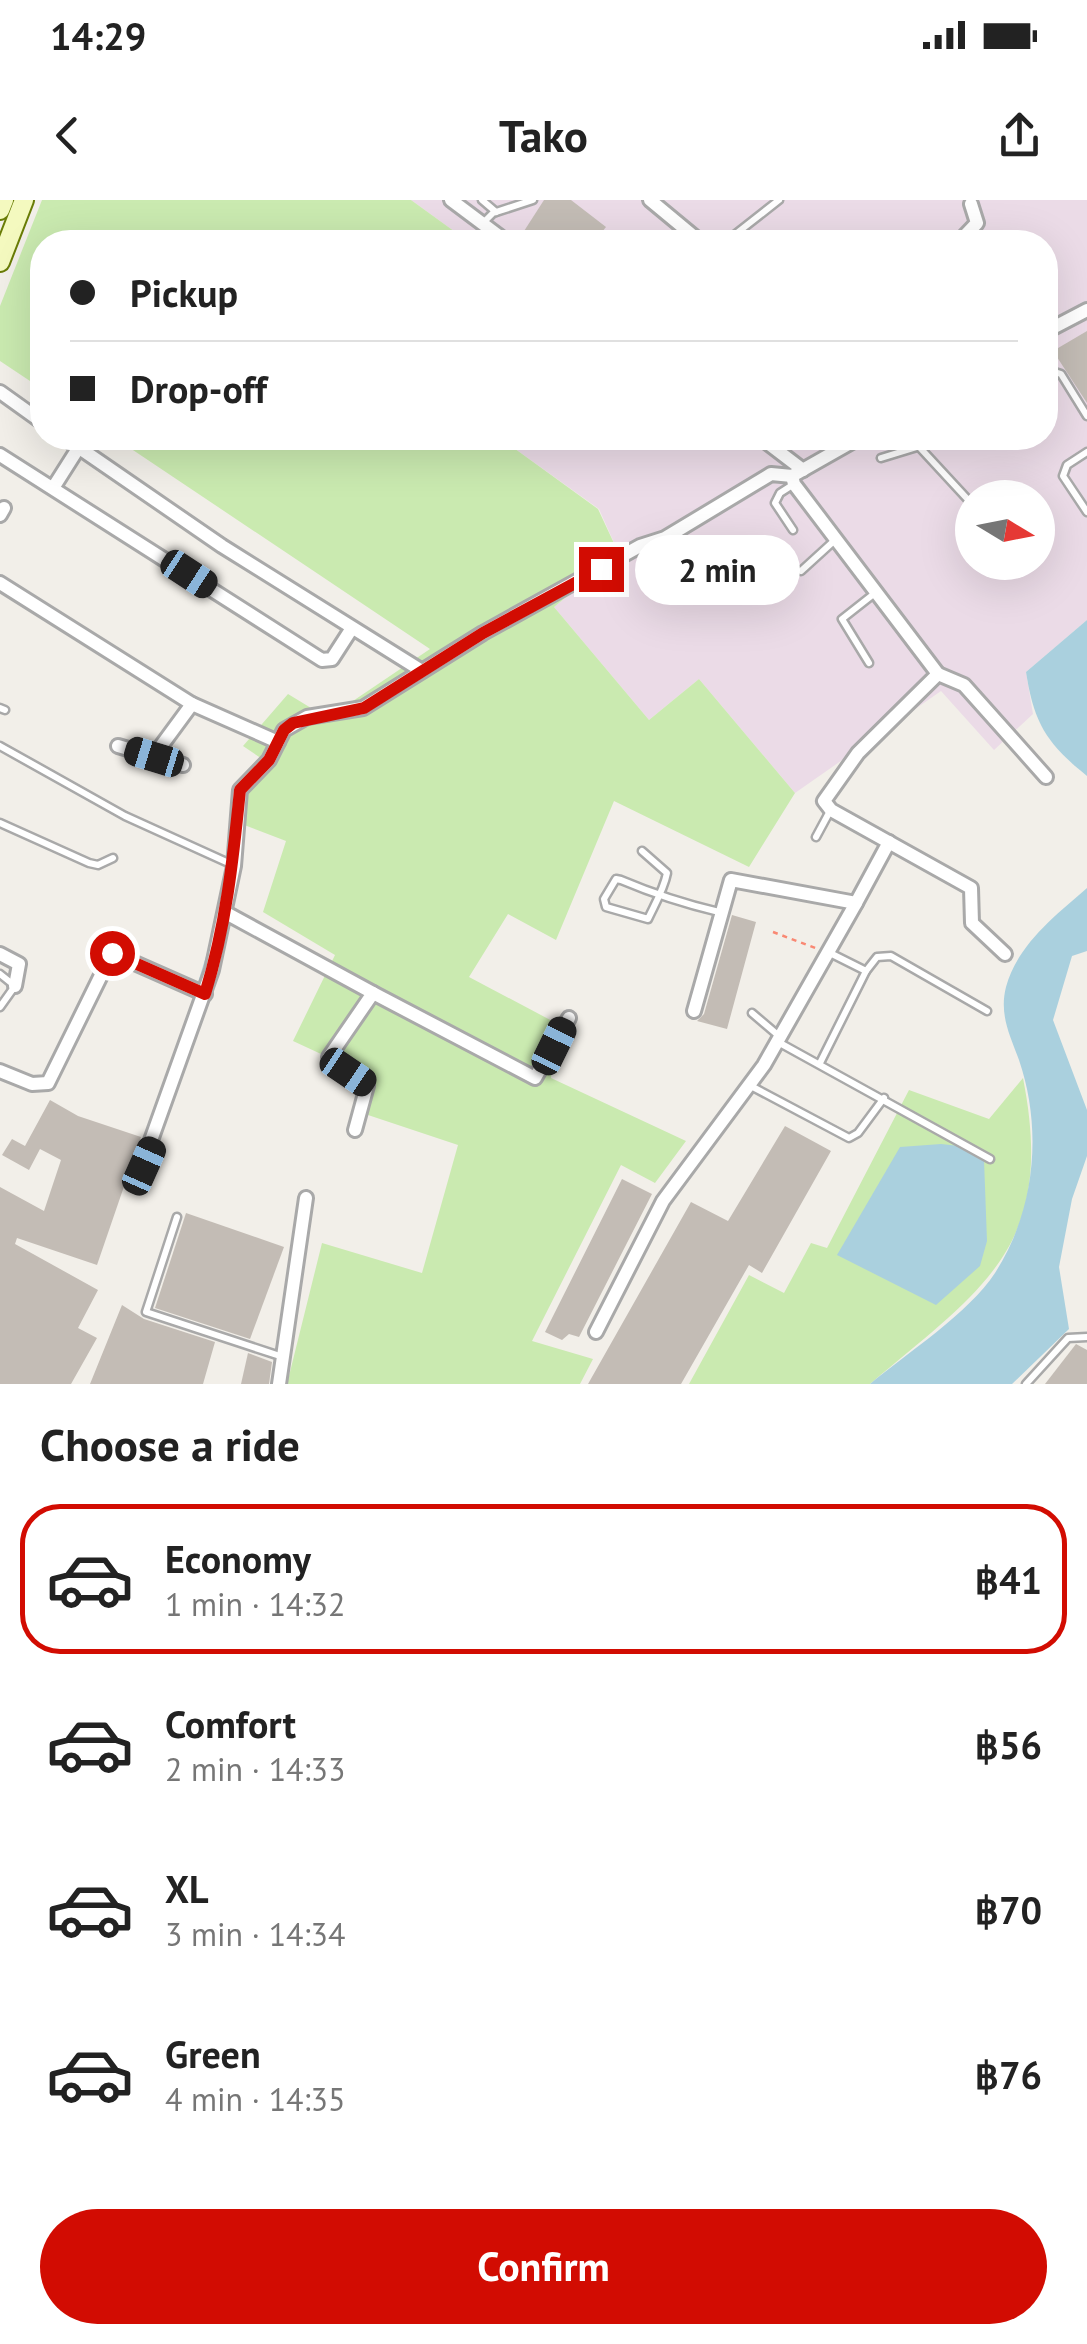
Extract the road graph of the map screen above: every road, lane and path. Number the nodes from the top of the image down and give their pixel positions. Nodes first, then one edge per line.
1 (4, 200) edge
2 (24, 200) edge
3 (451, 200) edge
4 (482, 200) edge
5 (532, 200) edge
6 (650, 200) edge
7 (779, 200) edge
8 (971, 204) dead end
9 (0, 210) edge
10 (496, 212) junction
11 (482, 224) junction
12 (490, 230) edge
13 (687, 230) edge
14 (741, 230) edge
15 (970, 230) edge
16 (0, 262) edge
17 (1087, 310) edge
18 (1058, 325) edge
19 (1058, 373) edge
20 (0, 392) edge
21 (30, 413) edge
22 (1087, 416) edge
23 (77, 450) edge
24 (83, 450) edge
25 (772, 450) edge
26 (840, 450) edge
27 (905, 450) edge
28 (921, 450) edge
29 (1087, 452) edge
30 (0, 455) edge
31 (882, 458) dead end
32 (797, 477) junction
33 (955, 486) edge
34 (53, 488) junction
35 (1087, 512) edge
36 (794, 530) dead end
37 (836, 540) junction
38 (801, 571) dead end
39 (0, 584) edge
40 (876, 592) junction
41 (352, 628) junction
42 (870, 662) dead end
43 (417, 668) junction
44 (938, 674) junction
45 (192, 704) junction
46 (273, 739) junction
47 (0, 746) edge
48 (118, 746) dead end
49 (154, 757) junction
50 (183, 765) dead end
51 (1046, 777) dead end
52 (831, 810) junction
53 (0, 824) edge
54 (816, 837) dead end
55 (889, 842) junction
56 (642, 851) dead end
57 (114, 858) dead end
58 (229, 864) junction
59 (659, 896) junction
60 (856, 903) junction
61 (721, 912) junction
62 (226, 913) junction
63 (772, 932) dead end
64 (829, 953) junction
65 (0, 954) edge
66 (1005, 954) dead end
67 (866, 972) junction
68 (0, 974) edge
69 (15, 986) junction
70 (201, 992) junction
71 (373, 993) junction
72 (0, 1005) edge
73 (694, 1011) dead end
74 (987, 1011) dead end
75 (752, 1013) dead end
76 (568, 1018) dead end
77 (779, 1039) junction
78 (820, 1063) junction
79 (0, 1070) edge
80 (749, 1085) junction
81 (884, 1098) junction
82 (355, 1130) dead end
83 (990, 1159) dead end
84 (135, 1185) dead end
85 (306, 1198) dead end
86 (177, 1217) dead end
87 (596, 1332) dead end
88 (1087, 1336) edge
89 (284, 1358) junction
90 (279, 1384) edge
91 (1026, 1384) edge

1 - 9 main road
2 - 16 main road
3 - 11 street
4 - 10 lane
5 - 10 lane
6 - 13 street
7 - 14 lane
8 - 15 street
10 - 11 lane
11 - 12 street
17 - 18 street
19 - 22 lane
20 - 21 street
23 - 34 street
24 - 41 street
25 - 32 street
26 - 32 street
27 - 31 lane
28 - 33 lane
29 - 35 lane
30 - 34 street
32 - 36 lane
32 - 37 street
32 - 43 street
34 - 41 street
37 - 38 lane
37 - 40 street
39 - 45 street
40 - 42 lane
40 - 44 street
41 - 43 street
43 - 46 street
44 - 51 street
44 - 52 street
45 - 46 street
45 - 49 street
46 - 58 street
47 - 58 lane
48 - 49 street
49 - 50 street
52 - 54 lane
52 - 55 street
53 - 57 lane
55 - 60 street
55 - 66 street
56 - 59 lane
58 - 62 street
59 - 59 lane
59 - 61 lane
60 - 61 street
60 - 64 street
61 - 73 street
62 - 70 street
62 - 71 street
63 - 64 path
64 - 67 lane
64 - 77 street
65 - 69 street
67 - 74 lane
67 - 78 lane
68 - 69 lane
69 - 72 lane
70 - 79 street
70 - 84 street
71 - 76 street
71 - 82 street
75 - 77 lane
77 - 78 lane
77 - 80 street
78 - 81 lane
80 - 81 lane
80 - 87 street
81 - 83 lane
85 - 89 street
86 - 89 lane
88 - 91 lane
89 - 90 street

